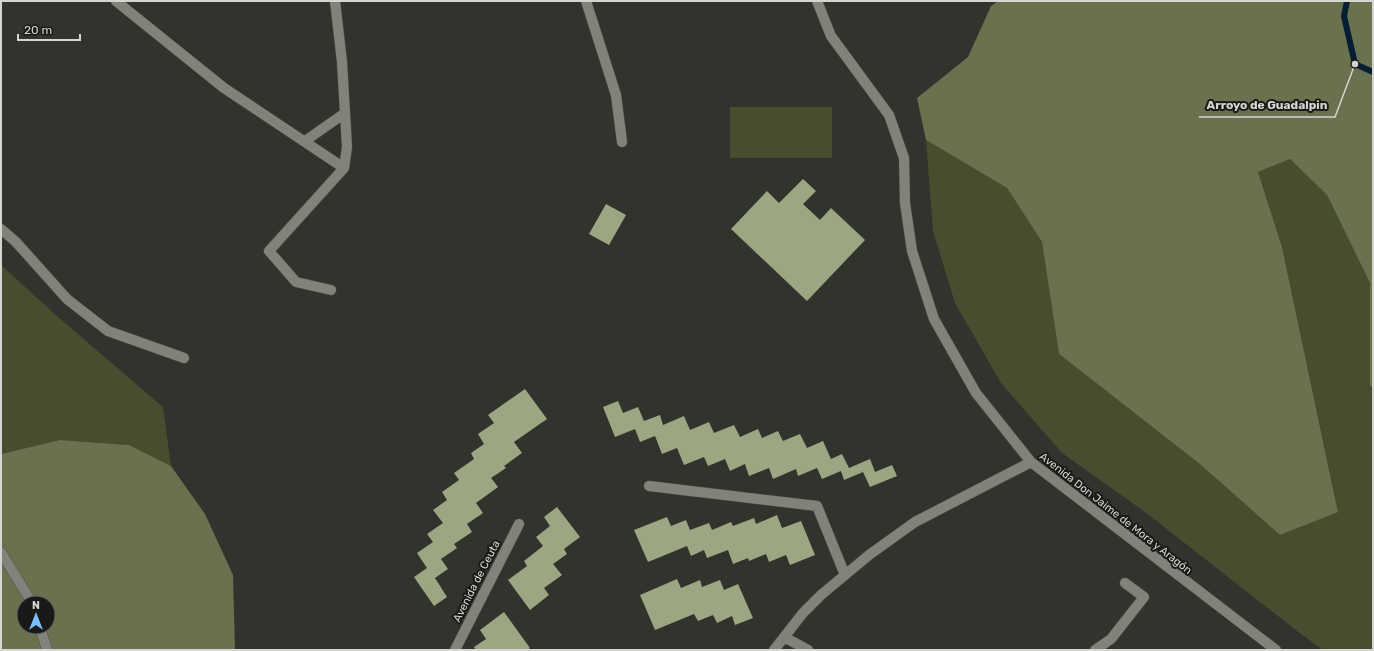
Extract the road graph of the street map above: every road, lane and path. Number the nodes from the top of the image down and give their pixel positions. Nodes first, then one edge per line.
1 (116, 1) edge
2 (335, 1) edge
3 (586, 1) edge
4 (817, 1) edge
5 (345, 112) junction
6 (305, 142) junction
7 (622, 142) dead end
8 (344, 168) junction
9 (1, 229) edge
10 (331, 290) dead end
11 (184, 358) dead end
12 (1031, 462) junction
13 (649, 486) dead end
14 (519, 524) dead end
15 (1, 552) edge
16 (846, 575) junction
17 (1125, 582) dead end
18 (27, 595) edge
19 (42, 635) edge
20 (784, 637) junction
21 (47, 650) edge
22 (455, 650) edge
23 (774, 650) edge
24 (808, 650) edge
25 (1095, 650) edge
26 (1276, 650) edge

1 - 6 street
2 - 5 street
3 - 7 street
4 - 12 street, Avenida Don Jaime de Mora y Aragón
5 - 6 street
5 - 8 street
6 - 8 street
8 - 10 street
9 - 11 street
12 - 16 street
12 - 26 street, Avenida Don Jaime de Mora y Aragón
13 - 16 street
14 - 22 street, Avenida de Ceuta
15 - 18 street
16 - 20 street
17 - 25 street
19 - 21 street
20 - 23 street
20 - 24 street

